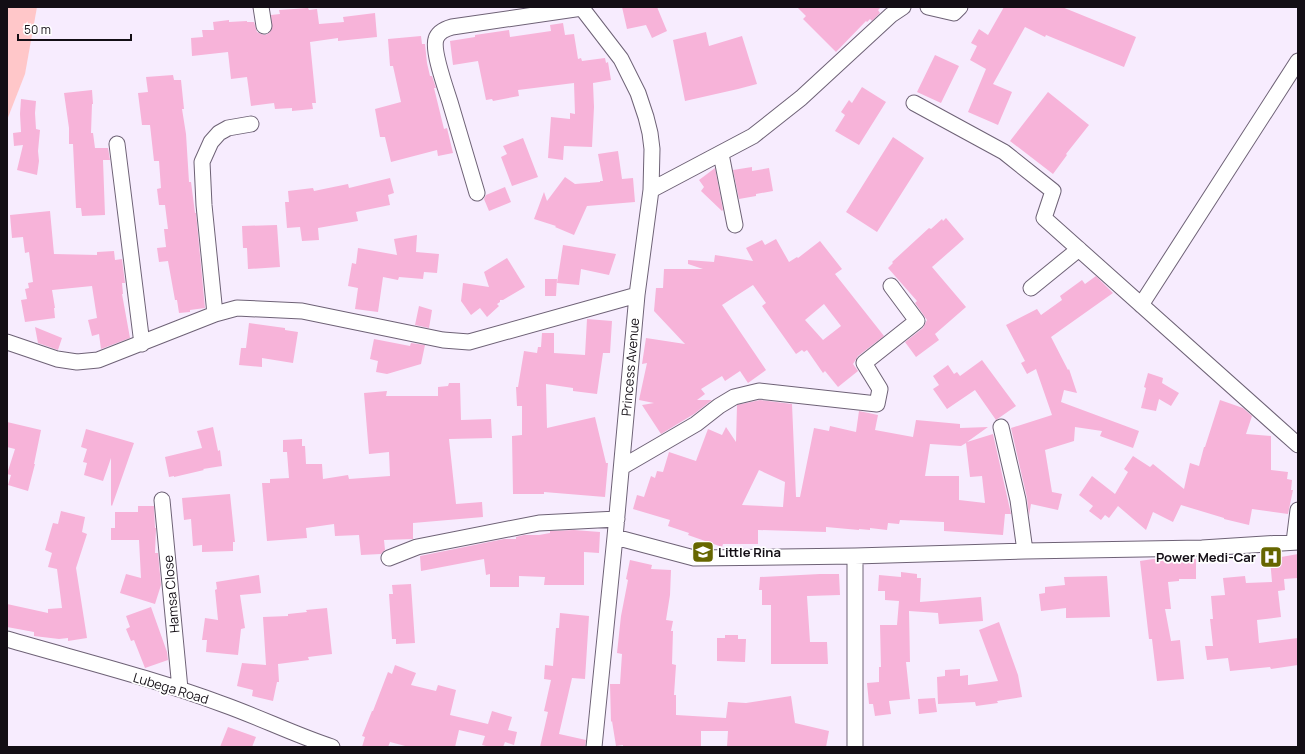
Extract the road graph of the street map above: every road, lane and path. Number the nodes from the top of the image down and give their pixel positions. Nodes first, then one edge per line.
1 (262, 7) edge
2 (581, 7) edge
3 (903, 7) edge
4 (928, 7) edge
5 (960, 7) edge
6 (264, 26) dead end
7 (1298, 61) edge
8 (914, 103) dead end
9 (251, 124) dead end
10 (118, 144) dead end
11 (721, 154) junction
12 (651, 190) junction
13 (478, 193) dead end
14 (735, 225) dead end
15 (1078, 249) junction
16 (890, 286) dead end
17 (1031, 288) dead end
18 (637, 295) junction
19 (1141, 305) junction
20 (215, 314) junction
21 (7, 342) edge
22 (142, 344) junction
23 (1001, 427) dead end
24 (1298, 444) edge
25 (622, 467) junction
26 (162, 500) dead end
27 (1298, 510) edge
28 (617, 519) junction
29 (615, 537) junction
30 (1296, 542) edge
31 (1025, 550) junction
32 (855, 556) junction
33 (389, 558) dead end
34 (7, 639) edge
35 (180, 689) junction
36 (332, 747) edge
37 (594, 747) edge
38 (855, 747) edge

1 - 6 street
2 - 12 street, Princess Avenue
2 - 13 street
3 - 11 street
4 - 5 street
7 - 19 street
8 - 15 street
9 - 20 street
10 - 22 street
11 - 12 street
11 - 14 street
12 - 18 street, Princess Avenue
15 - 17 street
15 - 19 street
16 - 25 street
18 - 20 street
18 - 25 street, Princess Avenue
19 - 24 street
20 - 22 street
21 - 22 street
23 - 31 street
25 - 28 street, Princess Avenue
26 - 35 street, Hamsa Close
27 - 30 street
28 - 29 street, Princess Avenue
28 - 33 street
29 - 32 street
29 - 37 street, Princess Avenue
30 - 31 street
31 - 32 street
32 - 38 street
34 - 35 street, Lubega Road
35 - 36 street, Lubega Road

